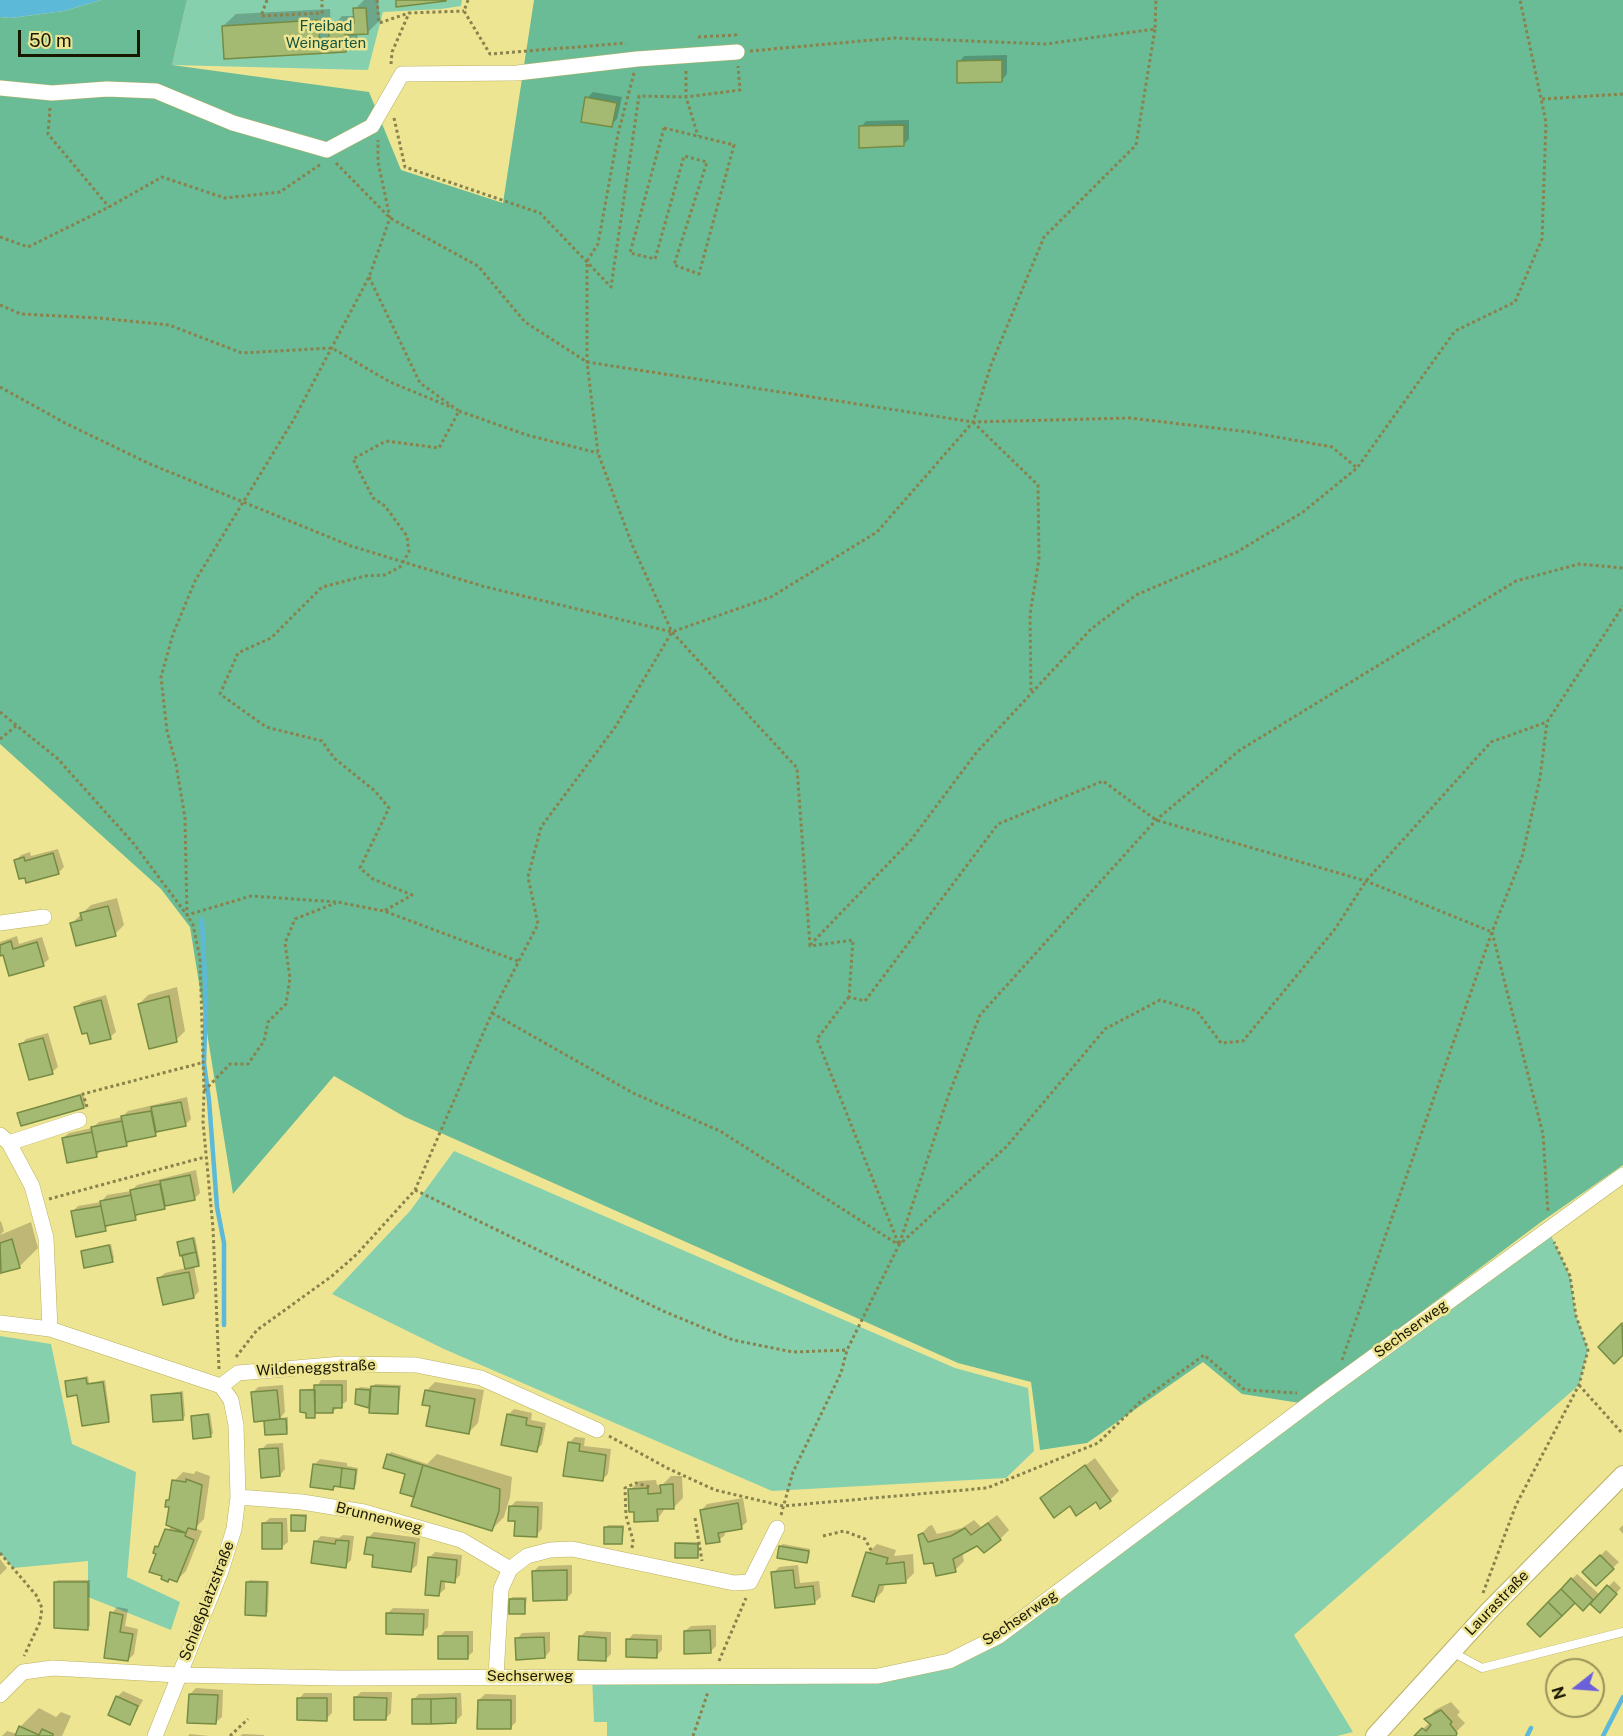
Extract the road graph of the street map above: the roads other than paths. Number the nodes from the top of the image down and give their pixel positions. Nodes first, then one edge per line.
1 (737, 52) road end
2 (0, 88) edge
3 (44, 917) dead end
4 (0, 923) edge
5 (83, 1114) road end
6 (4, 1139) edge
7 (1623, 1175) edge
8 (0, 1323) edge
9 (50, 1329) junction
10 (221, 1386) junction
11 (597, 1430) road end
12 (1622, 1477) edge
13 (238, 1497) junction
14 (777, 1528) road end
15 (510, 1569) junction
16 (1623, 1632) edge
17 (1451, 1651) junction
18 (178, 1676) junction
19 (496, 1676) junction
20 (0, 1695) edge
21 (155, 1736) edge
22 (1375, 1736) edge

1 - 2 street
3 - 4 street
5 - 6 street
6 - 9 street
7 - 19 street, Sechserweg
8 - 9 street
9 - 10 street
10 - 11 street, Wildeneggstraße
10 - 13 street, Schießplatzstraße
12 - 17 street, Laurastraße
13 - 15 street, Brunnenweg
13 - 18 street, Schießplatzstraße
14 - 15 street
15 - 19 street
16 - 17 lane
17 - 22 street, Laurastraße
18 - 19 street, Sechserweg
18 - 20 street, Schießplatzstraße
18 - 21 street, Schießplatzstraße

